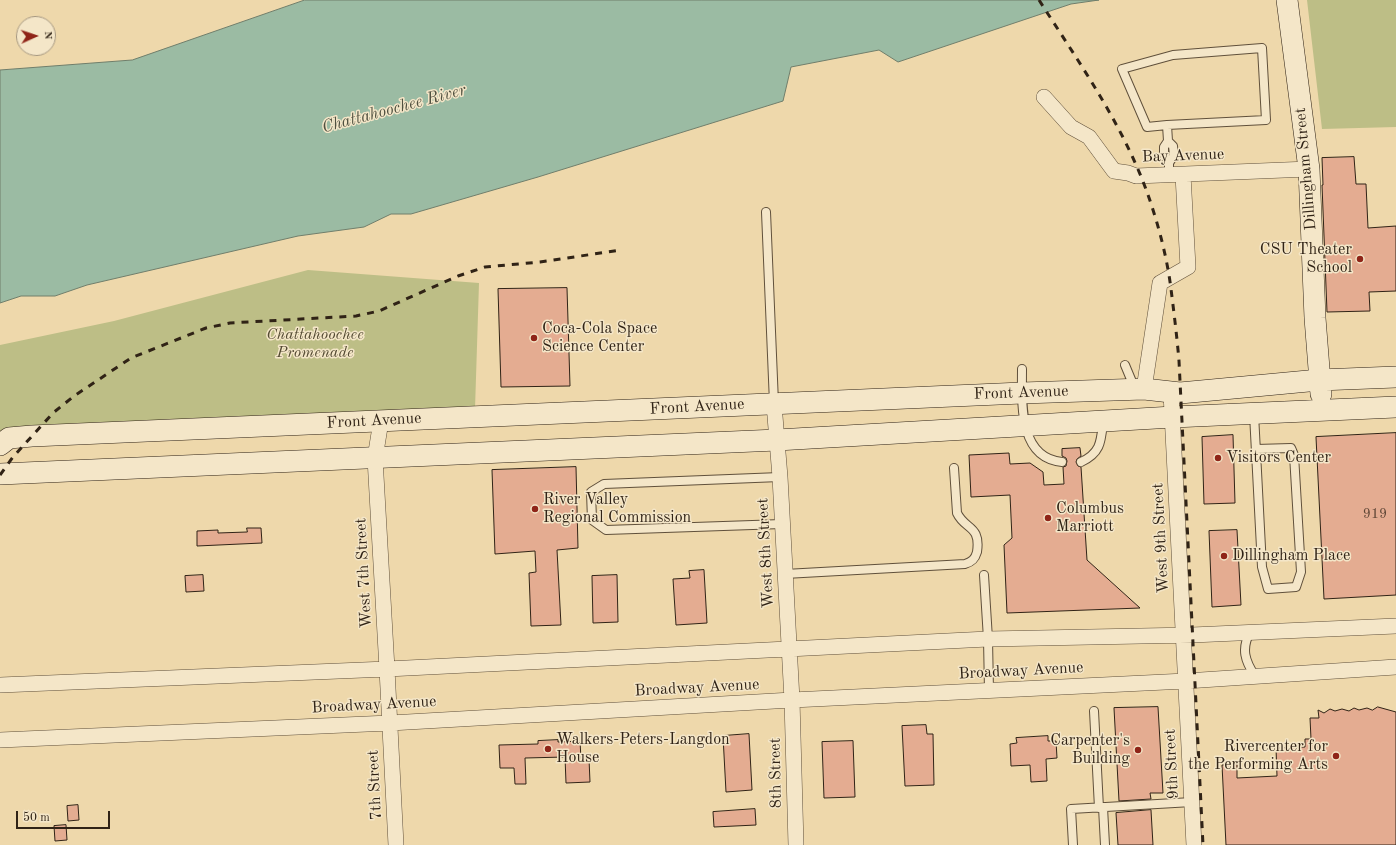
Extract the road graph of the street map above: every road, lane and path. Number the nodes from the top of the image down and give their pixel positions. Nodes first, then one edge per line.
1 (1287, 0) edge
2 (1044, 97) dead end
3 (1167, 125) junction
4 (1309, 169) junction
5 (1174, 171) junction
6 (766, 212) dead end
7 (1125, 365) dead end
8 (1022, 369) dead end
9 (1396, 377) edge
10 (1319, 380) junction
11 (1140, 389) junction
12 (1022, 393) junction
13 (1171, 393) junction
14 (774, 404) junction
15 (1396, 407) edge
16 (1322, 410) junction
17 (1254, 413) junction
18 (1173, 417) junction
19 (381, 421) junction
20 (1103, 422) junction
21 (1024, 425) junction
22 (777, 440) junction
23 (0, 445) edge
24 (1256, 449) junction
25 (375, 458) junction
26 (1062, 462) dead end
27 (1081, 462) dead end
28 (954, 468) dead end
29 (0, 474) edge
30 (780, 477) junction
31 (782, 524) junction
32 (785, 574) junction
33 (984, 575) dead end
34 (1396, 626) edge
35 (1250, 632) junction
36 (1184, 635) junction
37 (988, 639) junction
38 (789, 649) junction
39 (1396, 667) edge
40 (388, 669) junction
41 (1255, 676) junction
42 (1186, 681) junction
43 (0, 686) edge
44 (989, 691) junction
45 (792, 700) junction
46 (1094, 711) dead end
47 (390, 723) junction
48 (0, 740) edge
49 (1192, 802) junction
50 (1101, 808) junction
51 (396, 845) edge
52 (796, 845) edge
53 (1073, 845) edge
54 (1105, 845) edge
55 (1194, 845) edge

1 - 4 street, Dillingham Street
2 - 5 street, Bay Avenue
3 - 3 lane
3 - 5 lane
4 - 5 street, Bay Avenue
4 - 10 street, Dillingham Street
5 - 11 street
6 - 14 lane
7 - 11 lane
8 - 12 lane
9 - 10 street, Front Avenue
10 - 13 street, Front Avenue
10 - 16 street, Dillingham Street
11 - 12 street, Front Avenue
11 - 13 street, Front Avenue
12 - 14 street, Front Avenue
12 - 21 lane
13 - 18 street, West 9th Street
14 - 19 street, Front Avenue
14 - 22 street, West 8th Street
15 - 16 street, Front Avenue
16 - 17 street, Front Avenue
17 - 18 street, Front Avenue
17 - 24 lane
18 - 20 street, Front Avenue
18 - 36 street, West 9th Street
19 - 23 street, Front Avenue
19 - 25 street, West 7th Street
20 - 21 street, Front Avenue
20 - 27 lane
21 - 22 street, Front Avenue
21 - 26 lane
22 - 25 street, Front Avenue
22 - 30 street, West 8th Street
24 - 24 lane
25 - 29 street, Front Avenue
25 - 40 street, West 7th Street
28 - 32 lane
30 - 31 street, West 8th Street
30 - 31 lane
31 - 32 street, West 8th Street
32 - 38 street, West 8th Street
33 - 37 lane
34 - 35 street, Broadway Avenue
35 - 36 street, Broadway Avenue
35 - 41 lane
36 - 37 street, Broadway Avenue
36 - 42 street, West 9th Street
37 - 38 street, Broadway Avenue
37 - 44 lane
38 - 40 street, Broadway Avenue
38 - 45 street, West 8th Street
39 - 41 street, Broadway Avenue
40 - 43 street, Broadway Avenue
40 - 47 street, West 7th Street
41 - 42 street, Broadway Avenue
42 - 44 street, Broadway Avenue
42 - 49 street, 9th Street
44 - 45 street, Broadway Avenue
45 - 47 street, Broadway Avenue
45 - 52 street, 8th Street
46 - 50 lane
47 - 48 street, Broadway Avenue
47 - 51 street, 7th Street
49 - 50 lane
49 - 55 street, 9th Street
50 - 53 lane
50 - 54 lane

